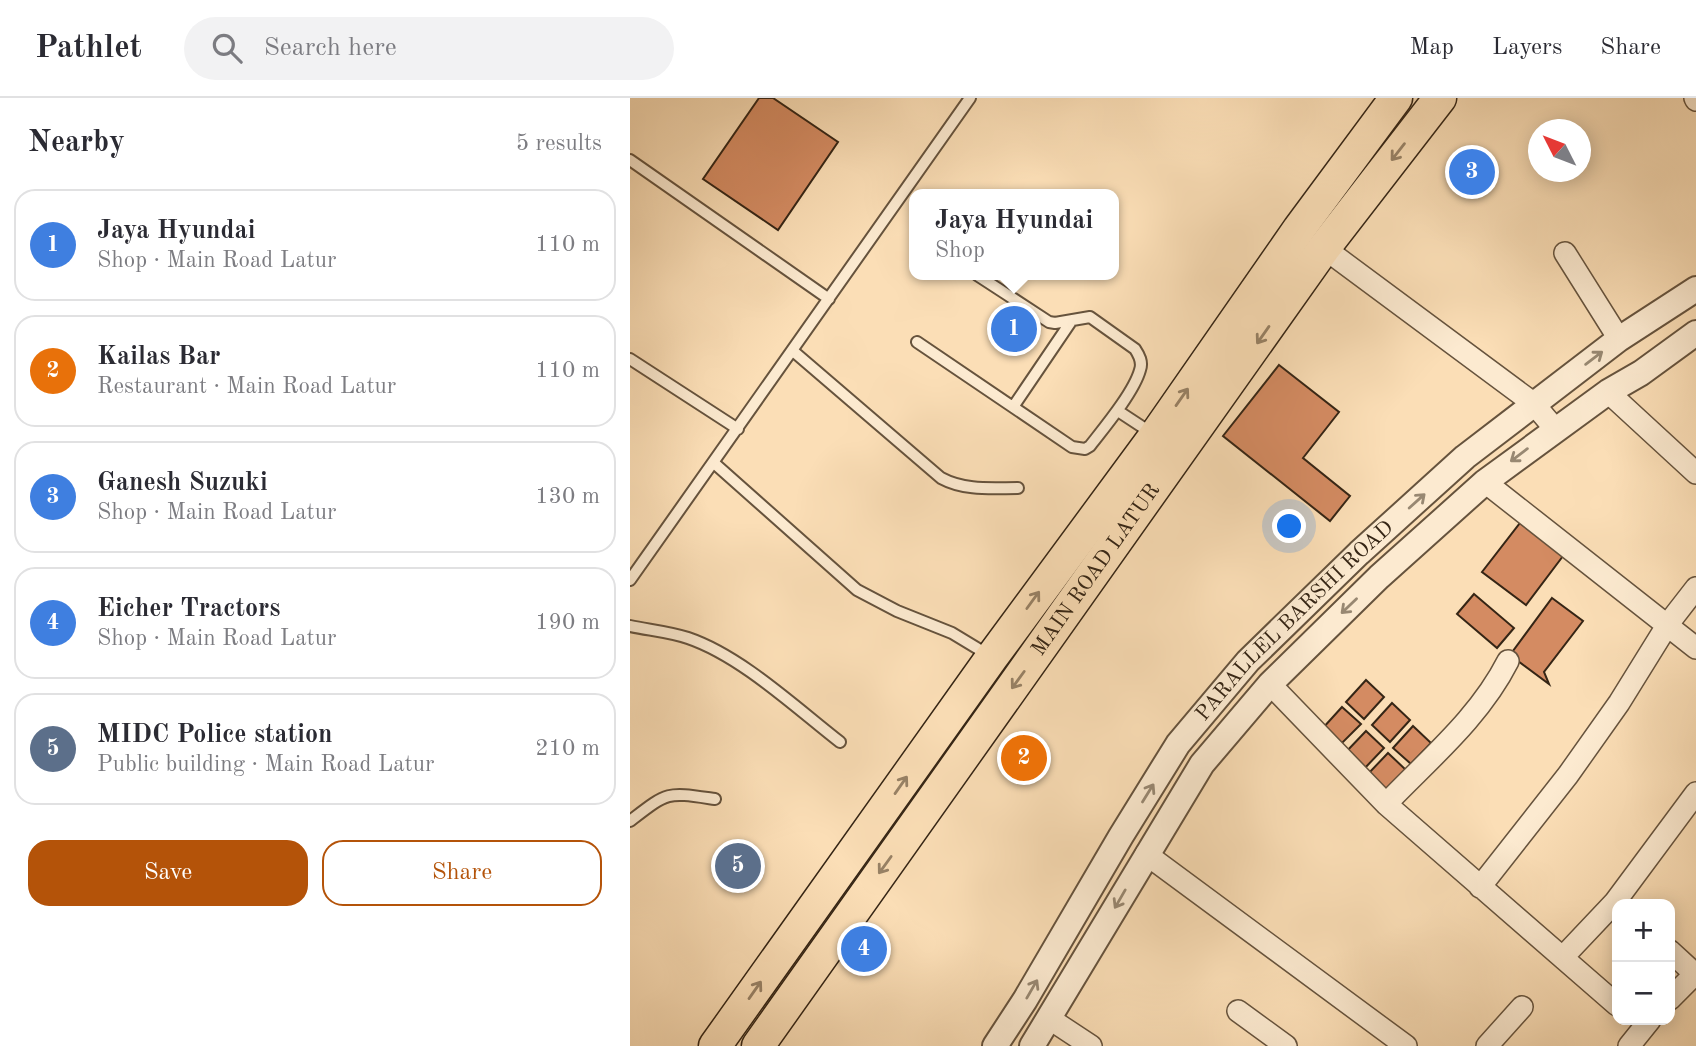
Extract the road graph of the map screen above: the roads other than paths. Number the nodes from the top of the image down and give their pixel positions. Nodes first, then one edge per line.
1 (970, 98) edge
2 (1396, 98) edge
3 (1440, 98) edge
4 (630, 160) edge
5 (1324, 248) junction
6 (1565, 253) dead end
7 (985, 280) edge
8 (1696, 289) edge
9 (829, 299) junction
10 (1072, 320) junction
11 (1696, 333) edge
12 (1619, 339) junction
13 (918, 342) dead end
14 (793, 351) junction
15 (630, 359) edge
16 (1608, 392) junction
17 (1533, 403) junction
18 (1013, 407) junction
19 (1118, 411) junction
20 (738, 429) junction
21 (1556, 430) junction
22 (1155, 436) junction
23 (714, 463) junction
24 (1696, 473) edge
25 (1485, 482) junction
26 (1018, 488) dead end
27 (630, 580) edge
28 (1696, 588) edge
29 (1668, 624) junction
30 (630, 626) edge
31 (1696, 648) edge
32 (992, 657) junction
33 (1508, 661) dead end
34 (1270, 684) junction
35 (840, 741) dead end
36 (1696, 793) edge
37 (715, 799) dead end
38 (1386, 804) junction
39 (630, 821) edge
40 (1146, 853) junction
41 (1480, 887) junction
42 (1619, 899) edge
43 (1612, 907) edge
44 (1675, 955) edge
45 (1563, 957) junction
46 (1695, 973) edge
47 (1675, 994) edge
48 (1612, 1001) edge
49 (1522, 1007) dead end
50 (1238, 1011) dead end
51 (1050, 1019) junction
52 (1640, 1025) edge
53 (715, 1046) edge
54 (758, 1046) edge
55 (995, 1046) edge
56 (1032, 1046) edge
57 (1091, 1046) edge
58 (1286, 1046) edge
59 (1406, 1046) edge
60 (1487, 1046) edge
61 (1629, 1046) edge

1 - 9 lane
22 -> 2 main road, MAIN ROAD LATUR
3 -> 5 main road, MAIN ROAD LATUR
4 - 9 lane
5 - 17 street
5 -> 54 main road, MAIN ROAD LATUR
6 - 12 street
7 - 10 lane
8 - 12 street, PARALLEL BARSHI ROAD
9 - 14 lane
10 - 18 lane
10 - 19 lane
11 - 16 street
17 -> 12 street, PARALLEL BARSHI ROAD
13 - 18 lane
14 - 20 lane
14 - 26 lane
15 - 20 lane
16 - 21 street
16 - 24 street
17 - 21 street
55 -> 17 street, PARALLEL BARSHI ROAD
18 - 19 lane
19 - 22 lane
20 - 23 lane
21 -> 25 street
32 -> 22 main road, MAIN ROAD LATUR
23 - 27 lane
23 - 32 lane
25 - 29 street
25 -> 34 street
28 - 29 street
29 - 31 street
29 - 41 street
30 - 35 lane
53 -> 32 main road, MAIN ROAD LATUR
33 - 38 street
34 - 38 street
34 - 40 street
36 - 42 street
37 - 39 lane
38 - 41 street
40 -> 51 street
40 - 59 street
41 - 45 street
43 - 45 street
44 - 46 street
45 - 48 street
46 - 47 street
49 - 60 street
50 - 58 street
51 - 56 street
51 - 57 street
52 - 61 street

